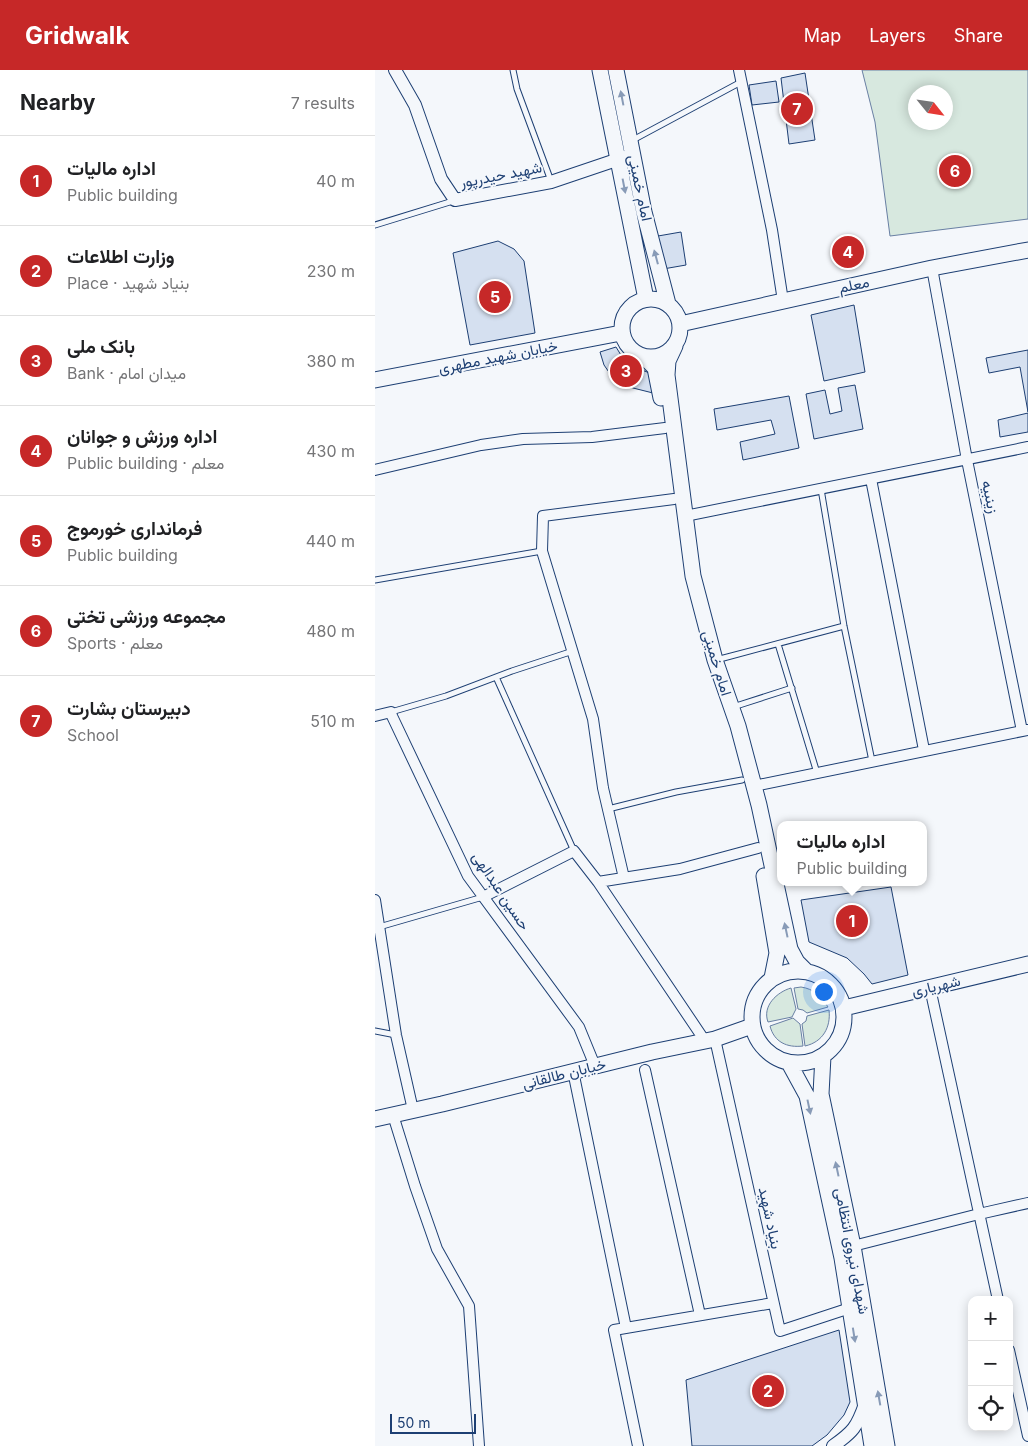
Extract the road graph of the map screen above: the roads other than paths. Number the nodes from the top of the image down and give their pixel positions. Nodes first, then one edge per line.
1 (395, 70) edge
2 (513, 70) edge
3 (600, 70) edge
4 (616, 70) edge
5 (739, 70) edge
6 (741, 82) junction
7 (632, 148) junction
8 (618, 160) junction
9 (551, 182) junction
10 (455, 200) junction
11 (375, 225) edge
12 (1028, 250) edge
13 (932, 268) junction
14 (646, 299) junction
15 (783, 301) junction
16 (668, 304) junction
17 (680, 324) junction
18 (621, 333) junction
19 (675, 346) junction
20 (644, 357) junction
21 (375, 380) edge
22 (665, 428) junction
23 (1028, 447) edge
24 (967, 460) junction
25 (375, 470) edge
26 (871, 479) junction
27 (821, 489) junction
28 (675, 499) junction
29 (685, 516) junction
30 (542, 551) junction
31 (375, 580) edge
32 (844, 626) junction
33 (778, 644) junction
34 (573, 651) junction
35 (715, 660) junction
36 (496, 677) junction
37 (791, 688) junction
38 (731, 707) junction
39 (391, 712) junction
40 (375, 716) edge
41 (1025, 730) edge
42 (924, 750) junction
43 (872, 761) junction
44 (817, 773) junction
45 (748, 783) junction
46 (608, 809) junction
47 (758, 848) junction
48 (574, 851) junction
49 (624, 878) junction
50 (598, 882) junction
51 (483, 897) junction
52 (375, 900) edge
53 (378, 927) junction
54 (1028, 964) edge
55 (807, 972) junction
56 (773, 978) junction
57 (930, 988) junction
58 (844, 1008) junction
59 (752, 1026) junction
60 (375, 1031) edge
61 (396, 1036) junction
62 (710, 1040) junction
63 (823, 1056) junction
64 (789, 1063) junction
65 (595, 1066) junction
66 (645, 1070) dead end
67 (573, 1071) junction
68 (413, 1110) junction
69 (393, 1115) junction
70 (375, 1119) edge
71 (1028, 1203) edge
72 (979, 1214) junction
73 (853, 1246) junction
74 (997, 1296) edge
75 (773, 1303) junction
76 (850, 1308) junction
77 (700, 1315) junction
78 (626, 1328) junction
79 (1013, 1368) edge
80 (865, 1404) junction
81 (1028, 1436) edge
82 (479, 1446) edge
83 (637, 1446) edge
84 (833, 1446) edge
85 (872, 1446) edge
86 (887, 1446) edge

1 - 10 street, شهید حیدرپور
2 - 9 lane
3 - 8 main road, امام خمینی
7 -> 4 main road, امام خمینی
5 - 6 street
6 - 7 lane
6 - 15 street
7 - 8 street, شهید حیدرپور
16 -> 7 main road, امام خمینی
8 - 9 street, شهید حیدرپور
8 -> 14 main road, امام خمینی
9 - 10 street, شهید حیدرپور
10 - 11 lane
12 - 13 main road, معلم
13 - 15 main road, معلم
13 - 24 street, زینبیه
14 - 16 main road
14 - 18 main road
15 - 17 main road, معلم
16 - 17 main road
17 - 19 main road
18 - 20 main road
18 - 21 main road, خیابان شهید مطهری
19 - 20 main road
19 - 29 main road, امام خمینی
20 - 22 main road, امام خمینی
22 - 25 street
22 - 28 main road, امام خمینی
23 - 24 street
24 - 26 street
24 - 41 street, زینبیه
26 - 27 street
26 - 42 street
27 - 29 street
27 - 32 lane
28 - 30 street
28 - 45 main road, امام خمینی
29 - 35 main road, امام خمینی
30 - 31 lane
30 - 34 street
32 - 33 lane
32 - 43 lane
33 - 35 lane
33 - 37 lane
34 - 36 lane
34 - 46 street
35 - 38 main road, امام خمینی
36 - 39 lane
36 - 48 lane
37 - 38 lane
37 - 44 lane
38 - 45 main road, امام خمینی
39 - 40 street
39 - 51 street, حسین عبدالهی
41 - 42 street
42 - 43 street
43 - 44 street
44 - 45 street
45 - 46 lane
45 - 47 main road, امام خمینی
55 -> 45 main road, امام خمینی
46 - 49 street
47 - 49 street
47 - 56 main road, امام خمینی
48 - 50 street
48 - 51 street
49 - 50 street
50 - 62 street
51 - 53 lane
51 - 65 street, حسین عبدالهی
52 - 53 street
53 - 61 street
54 - 57 main road, شهریاری
55 - 56 main road
55 - 58 main road
56 - 59 main road
57 - 58 main road, شهریاری
57 - 72 street
58 - 63 main road
59 - 62 main road, خیابان طالقانی
59 - 64 main road
60 - 61 lane
61 - 68 street
62 - 65 main road, خیابان طالقانی
62 - 75 street, بنیاد شهید
63 - 64 main road
73 -> 63 main road, شهدای نیروی انتظامی
64 -> 76 main road, شهدای نیروی انتظامی
65 - 67 main road, خیابان طالقانی
66 - 77 street
67 - 68 main road, خیابان طالقانی
67 - 78 street
68 - 69 main road, خیابان طالقانی
69 - 70 main road, خیابان طالقانی
69 - 82 street
71 - 72 street
72 - 73 street
72 - 74 street
86 -> 73 main road, شهدای نیروی انتظامی
75 - 76 street, بنیاد شهید
75 - 77 street
76 -> 80 main road, شهدای نیروی انتظامی
77 - 78 street
78 - 83 street
79 - 81 street
80 - 84 street
80 - 85 main road, شهدای نیروی انتظامی

